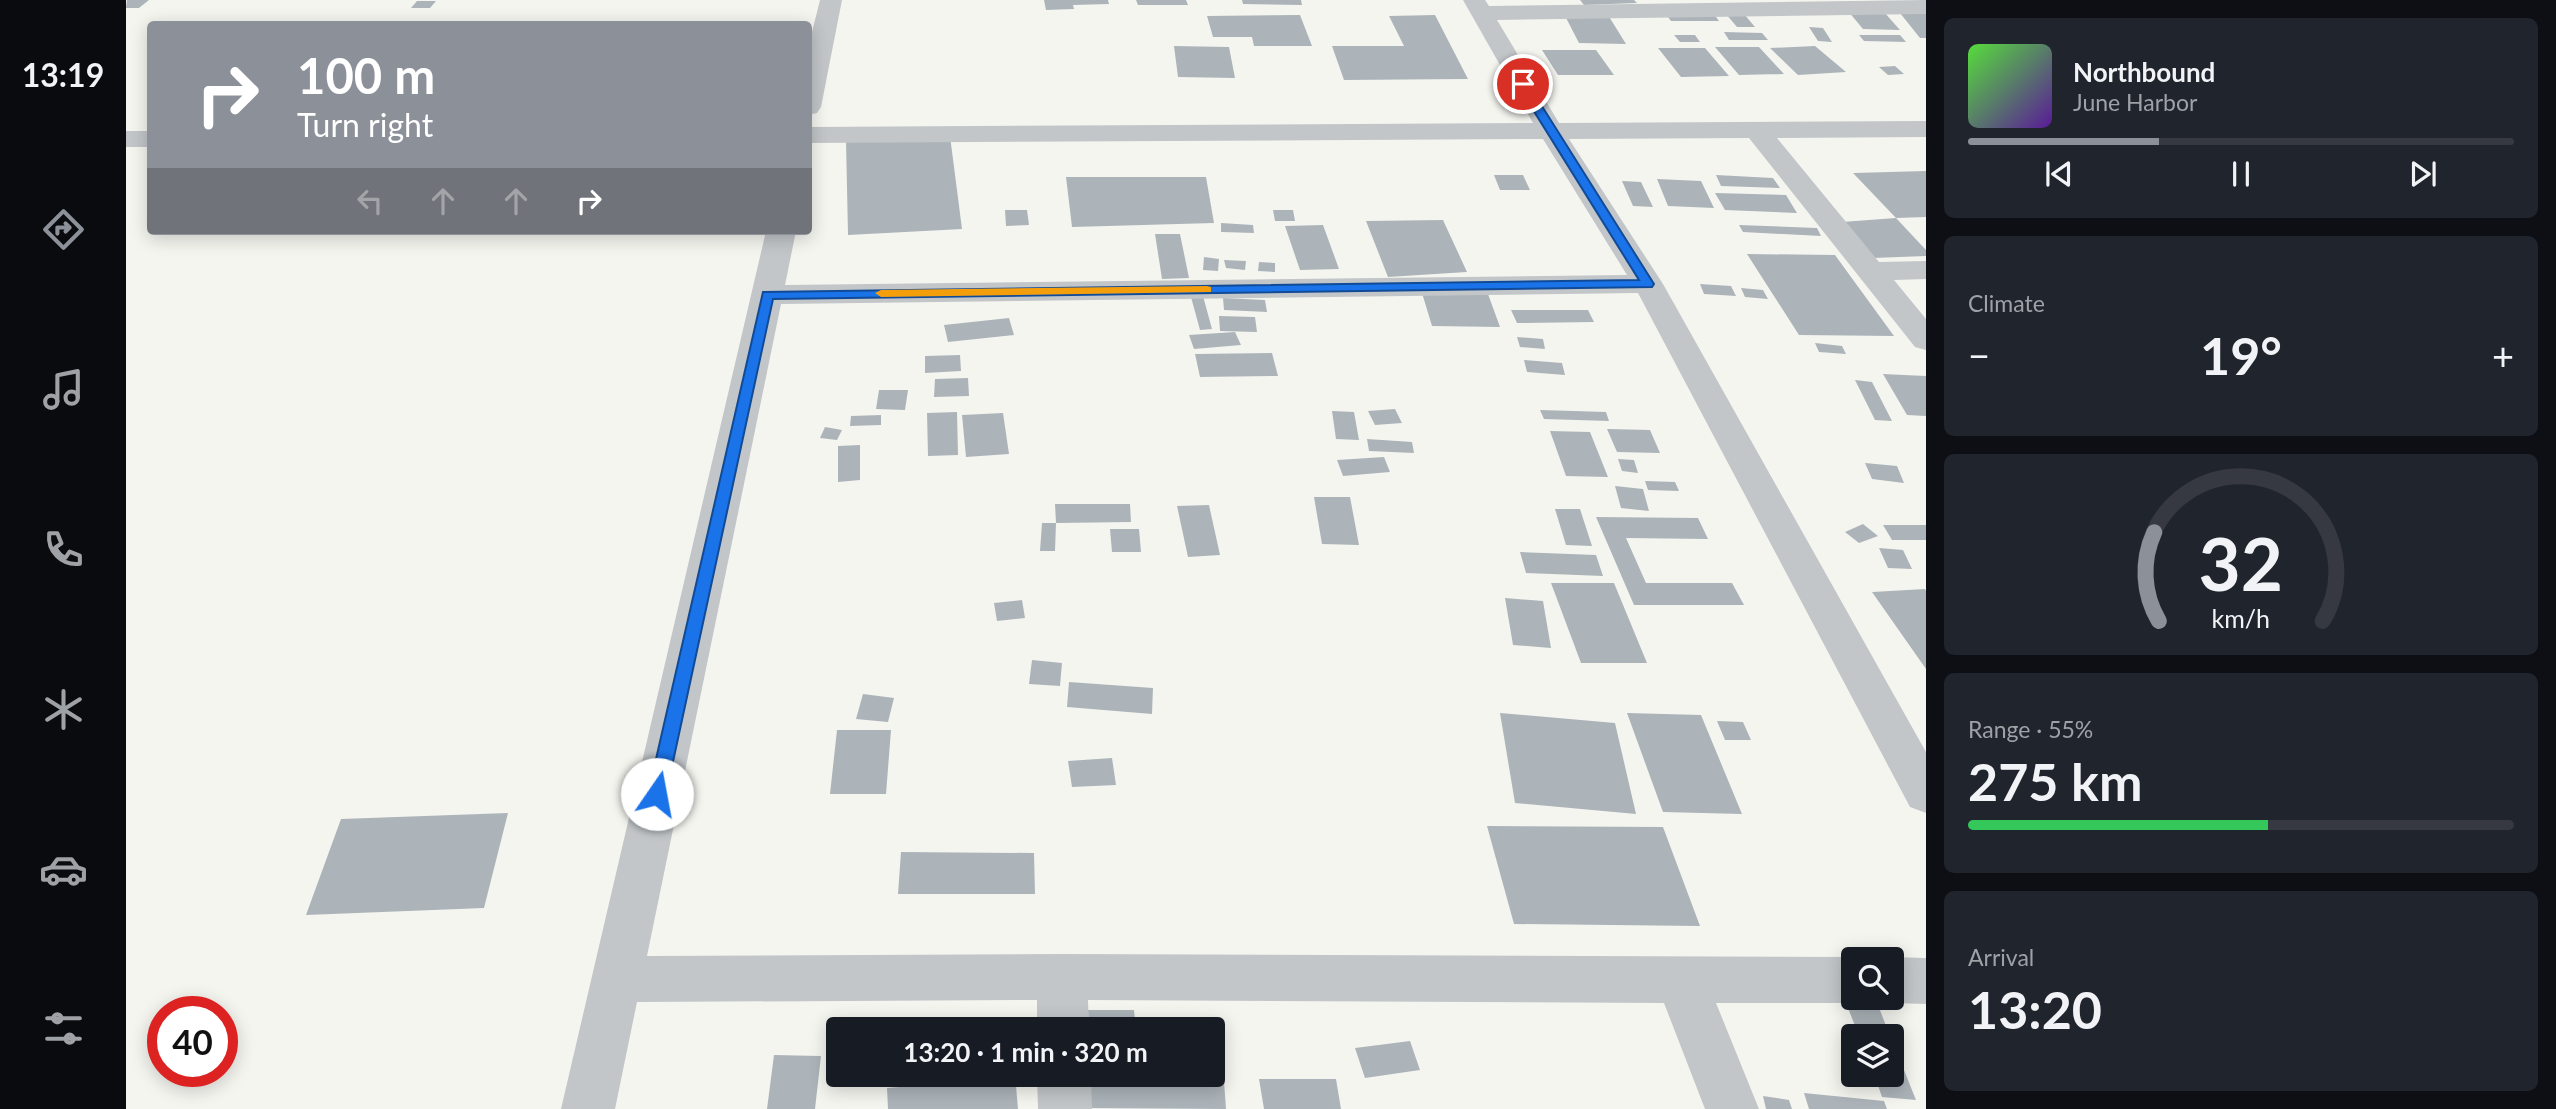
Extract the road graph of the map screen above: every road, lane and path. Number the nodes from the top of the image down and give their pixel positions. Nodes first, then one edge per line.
1 (831, 0) edge
2 (1477, 6) edge
3 (1926, 7) edge
4 (812, 88) edge
5 (1926, 129) edge
6 (1757, 130) junction
7 (1551, 131) junction
8 (812, 135) edge
9 (126, 139) edge
10 (147, 139) edge
11 (780, 235) edge
12 (1872, 271) junction
13 (1926, 271) edge
14 (1648, 284) junction
15 (767, 295) junction
16 (1926, 340) edge
17 (1921, 775) edge
18 (1062, 976) junction
19 (617, 979) junction
20 (1681, 979) junction
21 (1841, 980) edge
22 (1904, 981) edge
23 (1926, 981) edge
24 (1063, 1017) edge
25 (1064, 1087) edge
26 (588, 1109) edge
27 (1065, 1109) edge
28 (1732, 1109) edge

1 - 4 street
2 - 3 street
2 - 7 street
5 - 6 street
6 - 7 street
6 - 12 street
7 - 8 street
7 - 14 street
9 - 10 street
11 - 15 street
12 - 13 street
12 - 16 street
14 - 15 street
14 - 17 street
15 - 19 street
18 - 19 street
18 - 20 street
18 - 24 street
19 - 26 street
20 - 21 street
20 - 28 street
22 - 23 street
25 - 27 street

